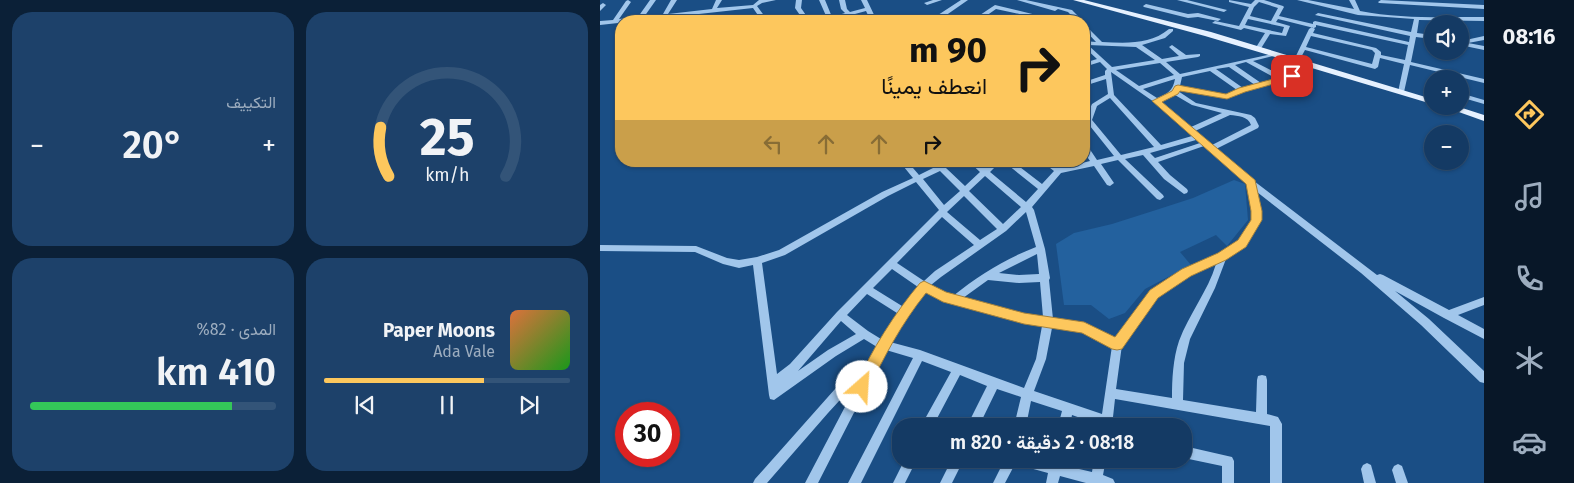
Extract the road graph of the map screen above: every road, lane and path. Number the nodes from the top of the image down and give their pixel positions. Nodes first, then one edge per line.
1 (653, 0) edge
2 (674, 0) edge
3 (719, 0) edge
4 (738, 0) edge
5 (762, 0) edge
6 (773, 0) edge
7 (799, 0) edge
8 (822, 0) edge
9 (842, 0) edge
10 (864, 0) edge
11 (939, 0) edge
12 (965, 0) edge
13 (1020, 0) edge
14 (1059, 0) edge
15 (1076, 0) edge
16 (1151, 0) edge
17 (1180, 0) edge
18 (1231, 0) edge
19 (1300, 0) edge
20 (1352, 0) edge
21 (1445, 0) edge
22 (1464, 0) edge
23 (628, 2) dead end
24 (1096, 2) edge
25 (1323, 2) edge
26 (1381, 2) dead end
27 (1410, 2) edge
28 (927, 3) dead end
29 (1450, 5) junction
30 (754, 6) junction
31 (1146, 6) junction
32 (1252, 6) junction
33 (1470, 6) junction
34 (1484, 7) edge
35 (735, 8) junction
36 (1055, 8) junction
37 (867, 9) junction
38 (714, 10) junction
39 (1224, 10) junction
40 (1358, 13) junction
41 (619, 15) edge
42 (642, 15) edge
43 (665, 15) joint
44 (762, 15) edge
45 (803, 15) edge
46 (826, 15) edge
47 (849, 15) joint
48 (870, 15) edge
49 (942, 15) edge
50 (984, 15) edge
51 (1032, 15) edge
52 (1057, 15) edge
53 (1074, 15) edge
54 (1318, 15) junction
55 (1137, 16) junction
56 (1247, 16) junction
57 (1420, 18) junction
58 (1424, 18) edge
59 (1469, 19) edge
60 (1484, 19) edge
61 (615, 20) edge
62 (1274, 20) junction
63 (1216, 21) junction
64 (600, 23) edge
65 (1315, 24) junction
66 (1242, 26) junction
67 (1171, 30) dead end
68 (1090, 32) edge
69 (1268, 32) junction
70 (1208, 34) junction
71 (1310, 34) junction
72 (1415, 35) junction
73 (1424, 36) edge
74 (1484, 38) edge
75 (1469, 40) edge
76 (1469, 43) edge
77 (1090, 44) edge
78 (1101, 44) junction
79 (1411, 44) junction
80 (1137, 45) junction
81 (1172, 47) dead end
82 (1304, 48) junction
83 (1484, 48) edge
84 (1258, 49) junction
85 (1090, 50) edge
86 (1275, 54) junction
87 (1198, 55) dead end
88 (1378, 56) junction
89 (1184, 57) junction
90 (1100, 60) junction
91 (1248, 60) junction
92 (1296, 60) junction
93 (1161, 61) junction
94 (1408, 62) junction
95 (1090, 63) edge
96 (1229, 64) junction
97 (1211, 69) junction
98 (1434, 69) joint
99 (1109, 73) junction
100 (1179, 76) junction
101 (1292, 76) dead end
102 (1282, 79) junction
103 (1090, 81) edge
104 (1484, 81) edge
105 (1261, 86) junction
106 (1139, 88) junction
107 (1176, 90) junction
108 (1242, 90) junction
109 (1401, 92) junction
110 (1111, 95) junction
111 (1469, 98) edge
112 (1424, 99) edge
113 (1156, 101) junction
114 (1484, 102) edge
115 (1090, 112) edge
116 (1230, 112) junction
117 (1469, 113) edge
118 (1484, 118) edge
119 (1090, 121) edge
120 (1190, 130) junction
121 (1198, 137) junction
122 (1209, 146) junction
123 (1159, 148) junction
124 (1146, 152) junction
125 (1090, 155) edge
126 (1120, 158) junction
127 (1154, 161) junction
128 (1096, 163) junction
129 (1090, 164) edge
130 (907, 167) edge
131 (978, 167) edge
132 (990, 167) edge
133 (1014, 167) edge
134 (1053, 167) edge
135 (1062, 167) edge
136 (1078, 167) edge
137 (941, 168) joint
138 (1059, 171) junction
139 (984, 173) junction
140 (917, 180) junction
141 (1251, 182) junction
142 (1110, 183) dead end
143 (1042, 189) junction
144 (1184, 191) dead end
145 (964, 192) junction
146 (1160, 198) dead end
147 (1027, 207) junction
148 (943, 212) junction
149 (1004, 229) junction
150 (980, 245) junction
151 (600, 248) edge
152 (1041, 249) junction
153 (1222, 257) junction
154 (757, 261) junction
155 (892, 265) junction
156 (1364, 270) junction
157 (984, 276) junction
158 (1045, 278) junction
159 (924, 286) junction
160 (867, 289) junction
161 (954, 300) junction
162 (1484, 301) edge
163 (903, 312) junction
164 (840, 315) junction
165 (1447, 315) junction
166 (1048, 321) junction
167 (864, 334) junction
168 (1484, 334) edge
169 (1117, 344) junction
170 (883, 345) junction
171 (920, 355) junction
172 (876, 360) junction
173 (958, 369) junction
174 (1484, 378) edge
175 (1262, 380) dead end
176 (773, 383) junction
177 (994, 383) junction
178 (1111, 393) junction
179 (1027, 395) junction
180 (1177, 405) junction
181 (1068, 409) junction
182 (1261, 417) junction
183 (931, 418) edge
184 (977, 418) edge
185 (1022, 418) edge
186 (1066, 418) edge
187 (1091, 418) edge
188 (1107, 418) edge
189 (1192, 454) edge
190 (906, 468) edge
191 (954, 468) edge
192 (1006, 468) edge
193 (1055, 468) edge
194 (1065, 468) edge
195 (1098, 468) edge
196 (1367, 469) dead end
197 (1398, 470) dead end
198 (1096, 481) edge
199 (759, 483) edge
200 (811, 483) edge
201 (854, 483) edge
202 (899, 483) edge
203 (946, 483) edge
204 (999, 483) edge
205 (1052, 483) edge
206 (1109, 483) edge
207 (1228, 483) edge
208 (1276, 483) edge
209 (1370, 483) edge
210 (1402, 483) edge

1 - 42 street
2 - 43 street
3 - 38 street
4 - 35 street
5 - 6 street
5 - 30 street
7 - 45 street
8 - 46 street
9 - 47 street
10 - 37 street
11 - 28 street
12 - 49 street
13 - 36 street
14 - 36 street
15 - 24 main road
16 - 31 street
17 - 39 street
18 - 32 street
18 - 39 street
19 - 25 street
20 - 40 street
21 - 29 street
22 - 33 street
23 - 41 street
24 - 55 main road
25 - 40 street
25 - 54 street
26 - 27 street
27 - 29 street
27 - 57 street
29 - 33 street
30 - 35 street
30 - 44 street
31 - 55 street
31 - 63 street
32 - 56 street
32 - 62 street
33 - 34 street
35 - 38 street
36 - 52 street
36 - 53 street
37 - 47 street
37 - 48 street
38 - 43 street
39 - 63 street
40 - 57 street
50 - 51 street
54 - 65 street
54 - 72 street
55 - 70 main road
56 - 62 street
56 - 66 street
57 - 58 street
57 - 72 street
59 - 60 street
61 - 64 street
62 - 65 street
62 - 69 street
63 - 66 street
63 - 70 street
65 - 71 street
65 - 79 street
66 - 69 street
67 - 80 street
68 - 78 street
69 - 84 street
70 - 84 main road
71 - 82 street
71 - 88 street
72 - 73 street
72 - 79 street
74 - 75 street
76 - 83 street
77 - 78 street
78 - 80 street
79 - 94 street
80 - 93 street
81 - 89 street
82 - 88 street
82 - 92 street
84 - 86 main road
85 - 90 street
86 - 91 street
86 - 92 main road
87 - 89 street
88 - 94 street
89 - 93 street
90 - 95 street
90 - 99 street
91 - 96 street
91 - 102 street
92 - 109 main road
93 - 99 street
93 - 100 street
94 - 98 street
94 - 109 street
96 - 97 street
96 - 105 street
97 - 100 street
97 - 108 street
98 - 104 street
99 - 103 street
99 - 106 street
99 - 110 street
100 - 106 street
100 - 107 street
101 - 102 street
102 - 105 street
105 - 108 street
106 - 113 street
107 - 108 street
107 - 113 street
107 - 116 street
109 - 112 main road
110 - 115 street
110 - 123 street
111 - 114 street
113 - 120 street
116 - 120 street
116 - 122 street
117 - 118 main road
119 - 126 street
120 - 121 street
121 - 122 street
121 - 123 street
122 - 127 street
122 - 141 street
123 - 124 street
124 - 126 street
124 - 127 street
125 - 128 street
126 - 128 street
126 - 146 street
127 - 144 street
128 - 129 street
128 - 142 street
130 - 140 street
131 - 139 street
132 - 139 street
133 - 143 street
134 - 138 street
135 - 138 street
136 - 138 street
137 - 140 street
137 - 145 street
138 - 143 street
139 - 145 street
139 - 147 street
140 - 148 street
140 - 154 street
141 - 153 street
141 - 156 street
143 - 147 street
145 - 148 street
145 - 149 street
147 - 149 street
147 - 152 street
148 - 150 street
148 - 155 street
149 - 150 street
150 - 159 street
151 - 154 street
152 - 157 street
152 - 158 street
153 - 169 street
153 - 180 street
154 - 176 street
155 - 159 street
155 - 160 street
156 - 165 street
156 - 174 street
157 - 158 street
157 - 161 street
158 - 166 street
159 - 161 street
159 - 163 street
160 - 163 street
160 - 164 street
161 - 166 street
162 - 165 street
163 - 170 street
164 - 167 street
164 - 176 street
165 - 168 street
166 - 169 street
166 - 179 street
167 - 170 street
167 - 176 street
169 - 178 street
170 - 171 street
170 - 172 street
171 - 173 street
171 - 201 street
172 - 199 street
172 - 200 street
173 - 177 street
173 - 183 street
175 - 182 street
177 - 179 street
177 - 184 street
178 - 180 street
178 - 188 street
179 - 181 street
179 - 185 street
180 - 182 street
181 - 186 street
181 - 187 street
182 - 208 street
189 - 207 street
190 - 202 street
191 - 203 street
192 - 204 street
193 - 205 street
194 - 198 street
195 - 198 street
196 - 209 street
197 - 210 street
198 - 206 street

